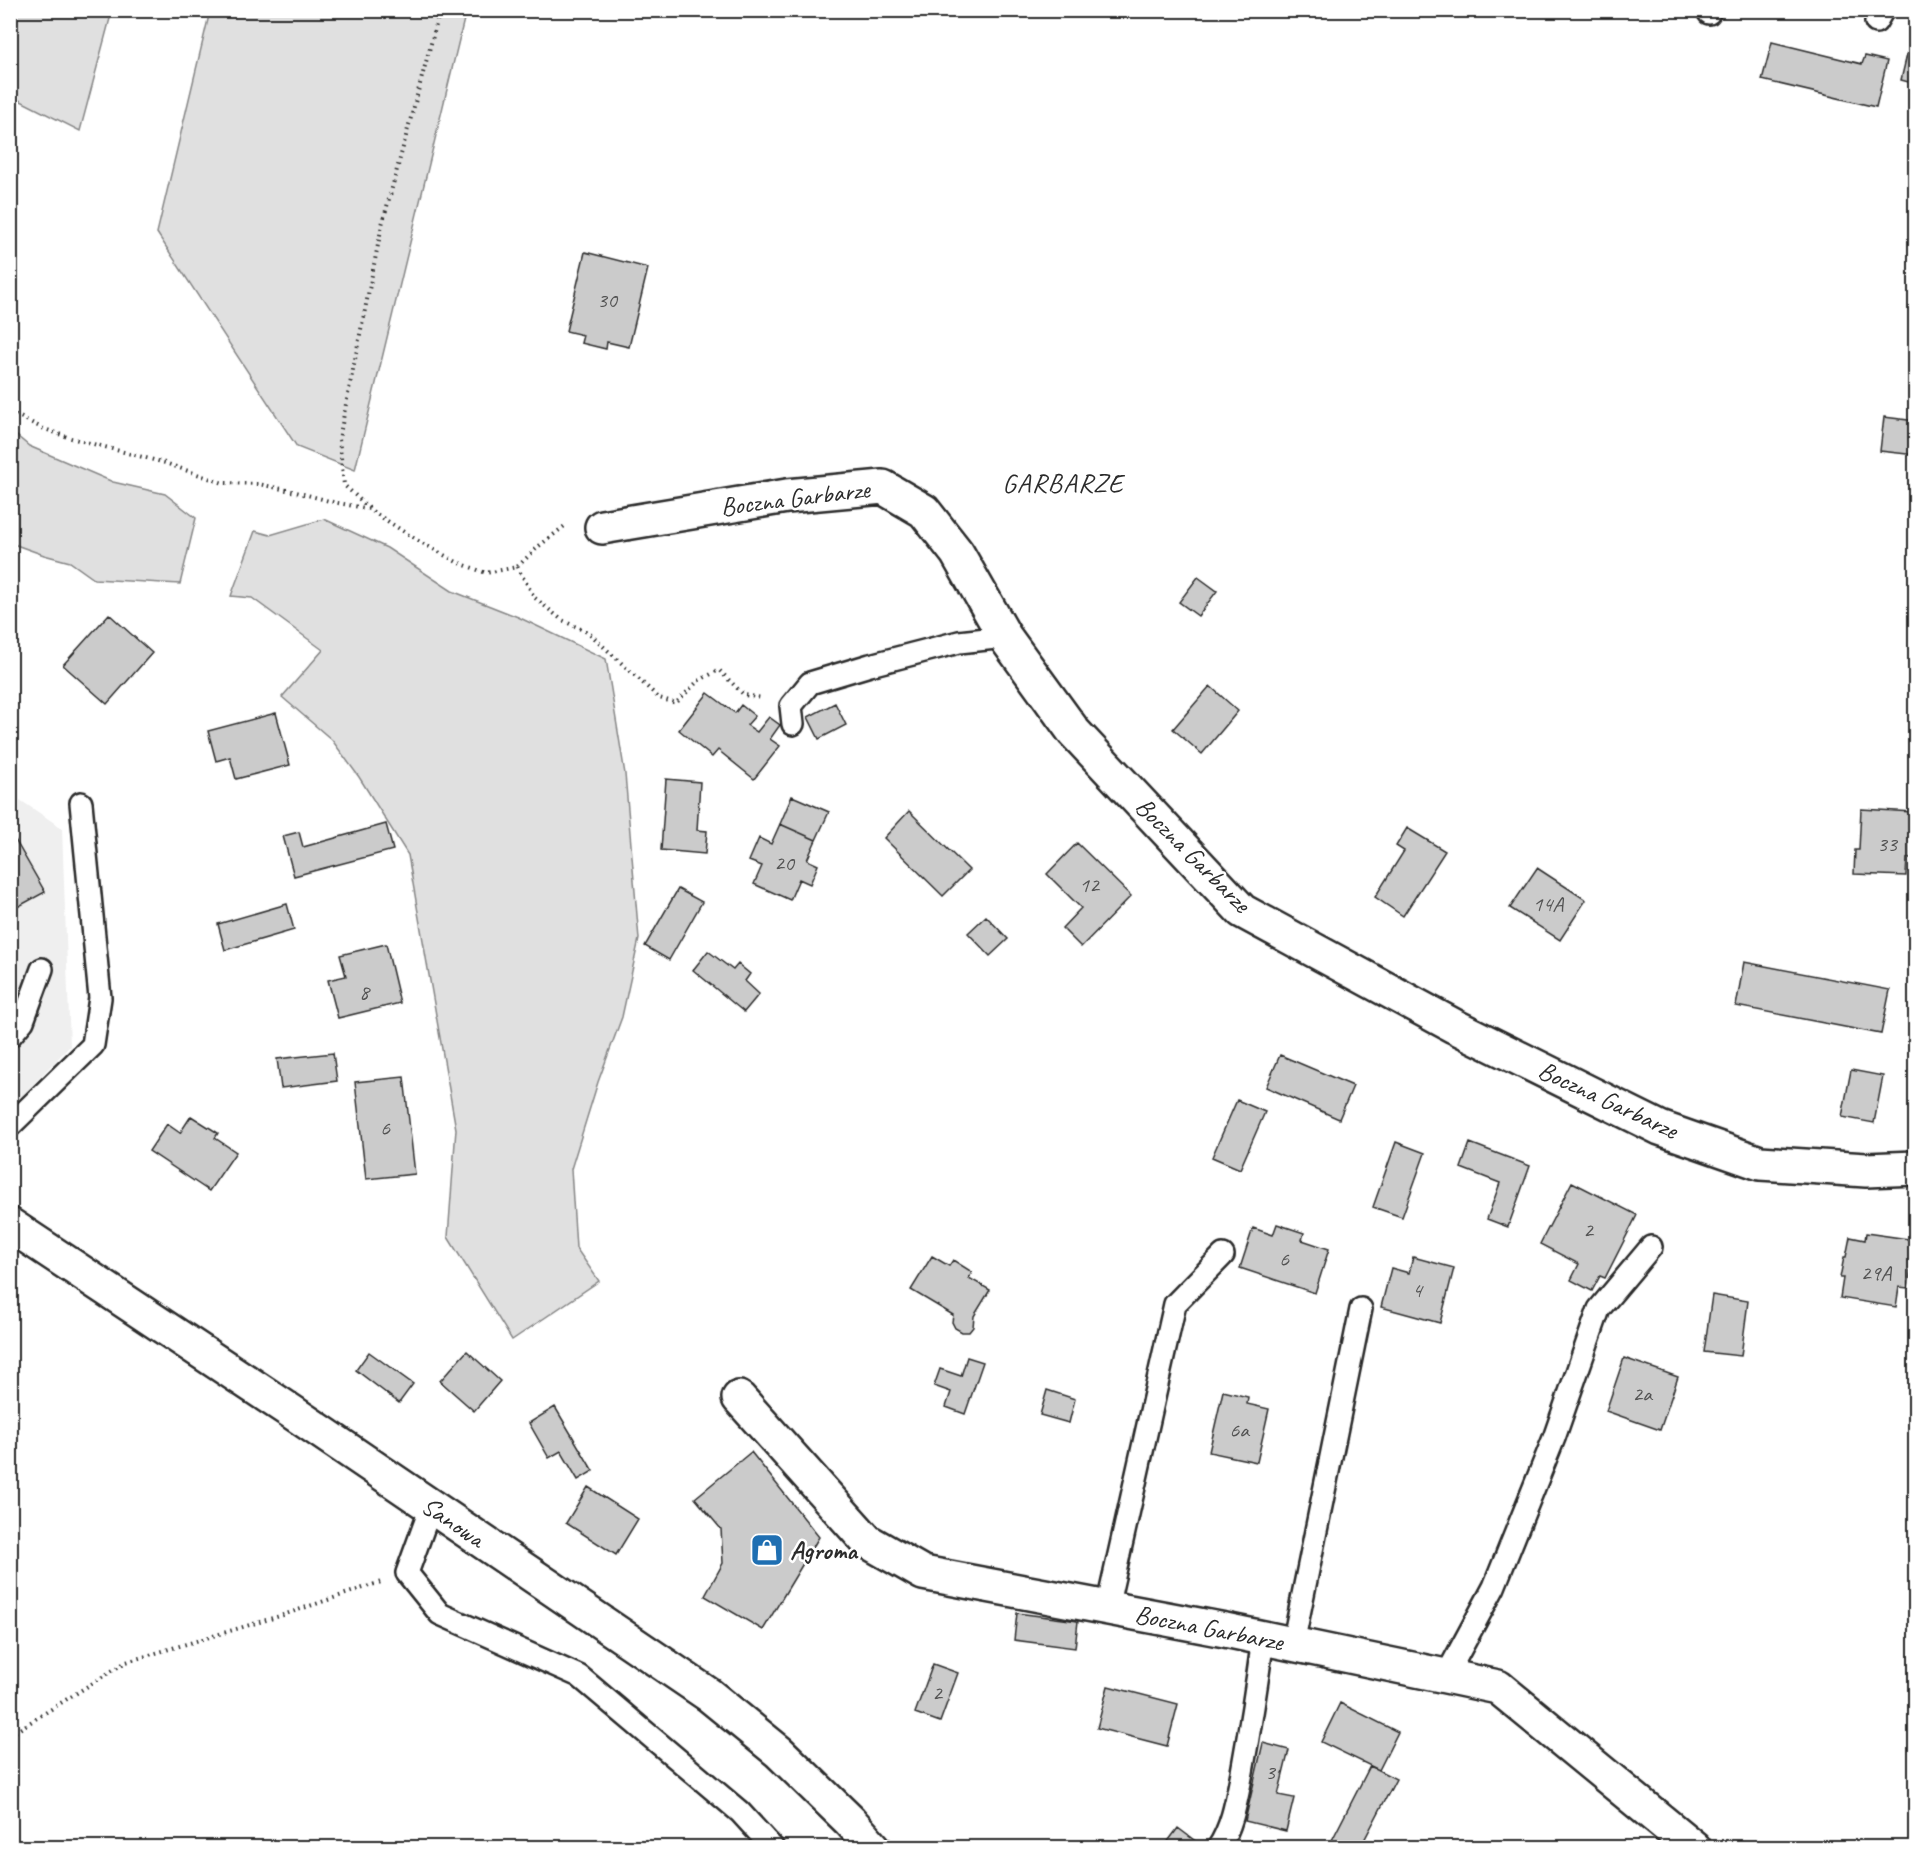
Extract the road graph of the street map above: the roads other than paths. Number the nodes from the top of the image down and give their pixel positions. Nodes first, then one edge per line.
1 (602, 527) road end
2 (1005, 637) junction
3 (793, 724) dead end
4 (81, 804) dead end
5 (42, 969) dead end
6 (10, 1036) edge
7 (10, 1126) edge
8 (1916, 1168) edge
9 (10, 1225) edge
10 (1651, 1247) dead end
11 (1223, 1255) dead end
12 (1361, 1309) dead end
13 (739, 1398) dead end
14 (431, 1507) junction
15 (1107, 1608) junction
16 (1278, 1641) junction
17 (1446, 1676) junction
18 (773, 1848) edge
19 (874, 1848) edge
20 (1218, 1848) edge
21 (1694, 1848) edge

1 - 2 street, Boczna Garbarze
2 - 3 lane
2 - 8 street, Boczna Garbarze
4 - 7 lane
5 - 6 lane
9 - 14 street, Sanowa
10 - 17 lane
11 - 15 lane
12 - 16 lane
13 - 15 street, Boczna Garbarze
14 - 18 lane
14 - 19 street, Sanowa
15 - 16 street, Boczna Garbarze
16 - 17 street, Boczna Garbarze
16 - 20 lane
17 - 21 street, Boczna Garbarze

